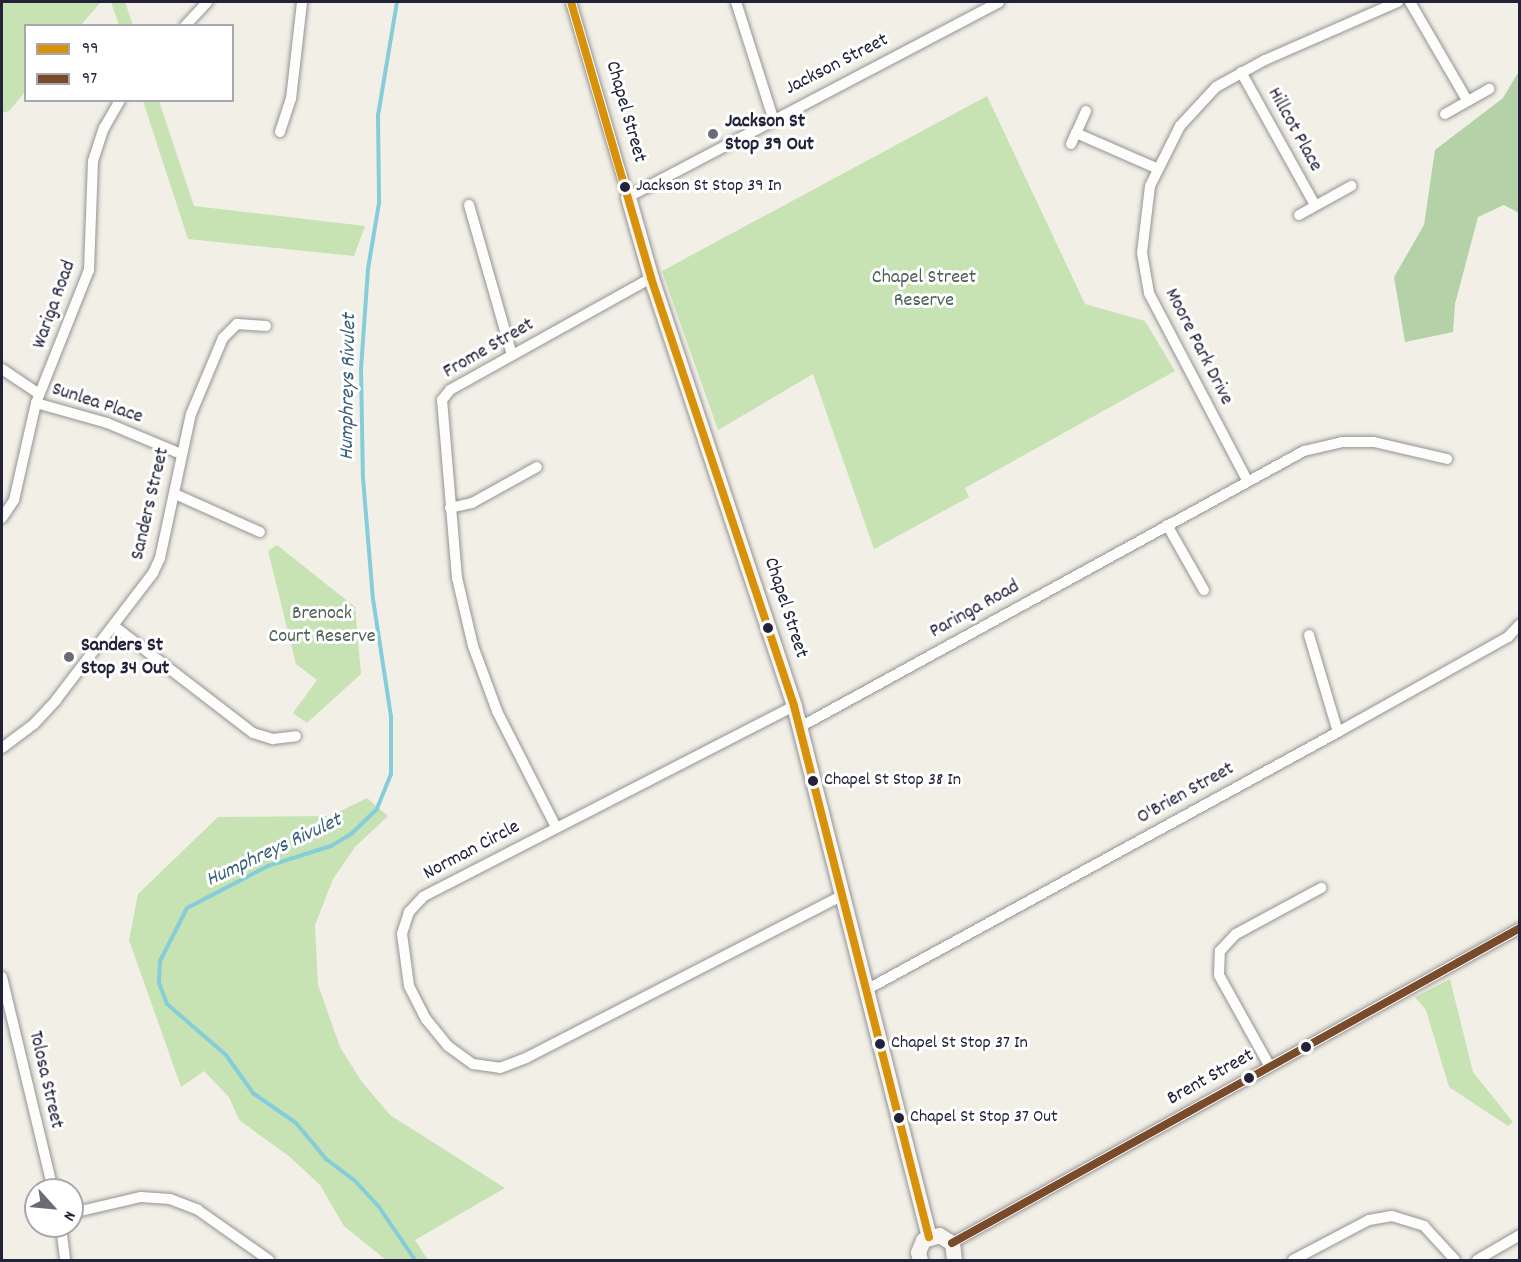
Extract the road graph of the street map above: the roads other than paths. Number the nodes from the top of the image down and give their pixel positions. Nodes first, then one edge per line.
1 (207, 2) edge
2 (302, 2) edge
3 (571, 2) edge
4 (736, 2) edge
5 (999, 2) edge
6 (1398, 2) edge
7 (1410, 2) edge
8 (187, 24) edge
9 (1241, 72) junction
10 (1490, 89) dead end
11 (1467, 100) junction
12 (119, 102) edge
13 (1086, 111) dead end
14 (1445, 114) dead end
15 (773, 118) junction
16 (280, 132) dead end
17 (1076, 133) junction
18 (1071, 144) dead end
19 (1156, 168) junction
20 (1351, 186) dead end
21 (628, 197) junction
22 (469, 205) dead end
23 (1315, 205) junction
24 (1299, 215) dead end
25 (651, 278) junction
26 (266, 326) dead end
27 (512, 355) junction
28 (2, 369) edge
29 (37, 399) junction
30 (181, 454) junction
31 (1447, 459) dead end
32 (537, 467) dead end
33 (1247, 480) junction
34 (175, 494) junction
35 (450, 508) junction
36 (2, 518) edge
37 (1167, 525) junction
38 (260, 532) dead end
39 (1204, 590) dead end
40 (1520, 624) edge
41 (114, 626) junction
42 (1309, 635) dead end
43 (794, 706) junction
44 (800, 727) junction
45 (1338, 732) junction
46 (296, 736) dead end
47 (2, 748) edge
48 (556, 827) junction
49 (1321, 888) dead end
50 (843, 895) junction
51 (1520, 928) edge
52 (2, 978) edge
53 (866, 990) junction
54 (4, 998) edge
55 (1269, 1065) junction
56 (50, 1178) edge
57 (84, 1211) edge
58 (1520, 1235) edge
59 (929, 1237) junction
60 (62, 1238) edge
61 (952, 1243) junction
62 (65, 1260) edge
63 (269, 1260) edge
64 (920, 1260) edge
65 (954, 1260) edge
66 (1293, 1260) edge
67 (1455, 1260) edge
68 (1477, 1260) edge

1 - 8 street
2 - 16 street
3 - 21 street, Chapel Street
4 - 15 street
5 - 15 street, Jackson Street
6 - 9 street, Moore Park Drive
7 - 11 street
9 - 19 street, Moore Park Drive
9 - 23 street, Hillcot Place
10 - 11 street
11 - 14 street
12 - 29 street, Wariga Road
13 - 17 street
15 - 21 street, Jackson Street
17 - 18 street
17 - 19 street
19 - 33 street, Moore Park Drive
20 - 23 street
21 - 25 street, Chapel Street
22 - 27 street
23 - 24 street
25 - 27 street, Frome Street
25 - 43 street, Chapel Street
26 - 30 street, Sanders Street
27 - 35 street, Frome Street
28 - 29 street, Sunlea Place
29 - 30 street, Sunlea Place
29 - 36 street, Wariga Road
30 - 34 street, Sanders Street
31 - 33 street, Paringa Road
32 - 35 street
33 - 37 street, Paringa Road
34 - 38 street
34 - 41 street, Sanders Street
35 - 48 street, Frome Street
37 - 39 street
37 - 44 street, Paringa Road
40 - 45 street, O'Brien Street
41 - 46 street
41 - 47 street, Sanders Street
42 - 45 street
43 - 44 street, Chapel Street
43 - 48 street, Norman Circle
44 - 50 street, Chapel Street
45 - 53 street, O'Brien Street
48 - 50 street, Norman Circle
49 - 55 street
50 - 53 street, Chapel Street
51 - 55 street, Brent Street
52 - 54 street, Tolosa Street
53 - 59 street, Chapel Street
54 - 56 street, Tolosa Street
55 - 61 street, Brent Street
57 - 63 street
58 - 68 street
59 - 61 street
59 - 64 street
60 - 62 street
61 - 65 street
66 - 67 street

